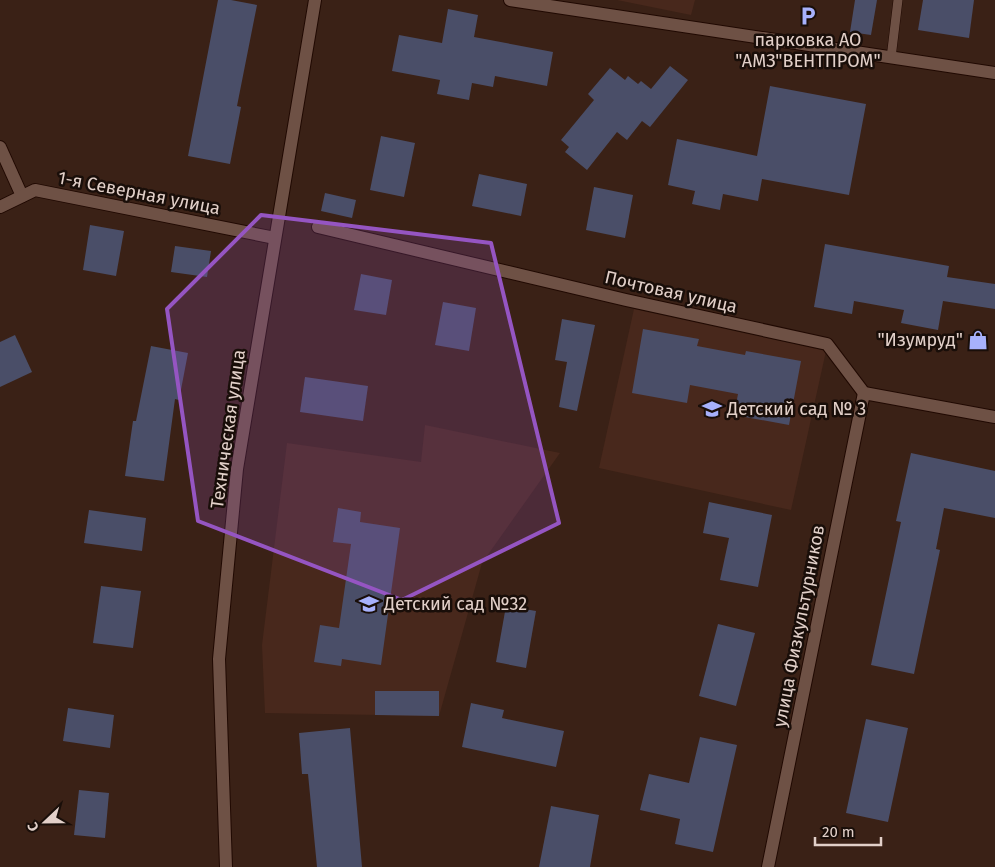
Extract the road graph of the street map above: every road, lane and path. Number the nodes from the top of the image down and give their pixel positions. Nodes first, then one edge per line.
1 (315, 0) edge
2 (510, 0) edge
3 (898, 0) edge
4 (891, 58) junction
5 (995, 73) edge
6 (0, 147) edge
7 (22, 196) junction
8 (0, 208) edge
9 (318, 227) dead end
10 (275, 238) junction
11 (864, 393) junction
12 (995, 417) edge
13 (226, 867) edge
14 (768, 867) edge

1 - 10 street, Техническая улица
2 - 4 street
3 - 4 lane
4 - 5 street
6 - 7 street
7 - 8 street, 1-я Северная улица
7 - 10 street, 1-я Северная улица
9 - 11 street, Почтовая улица
10 - 13 street, Техническая улица
11 - 12 street
11 - 14 street, улица Физкультурников

